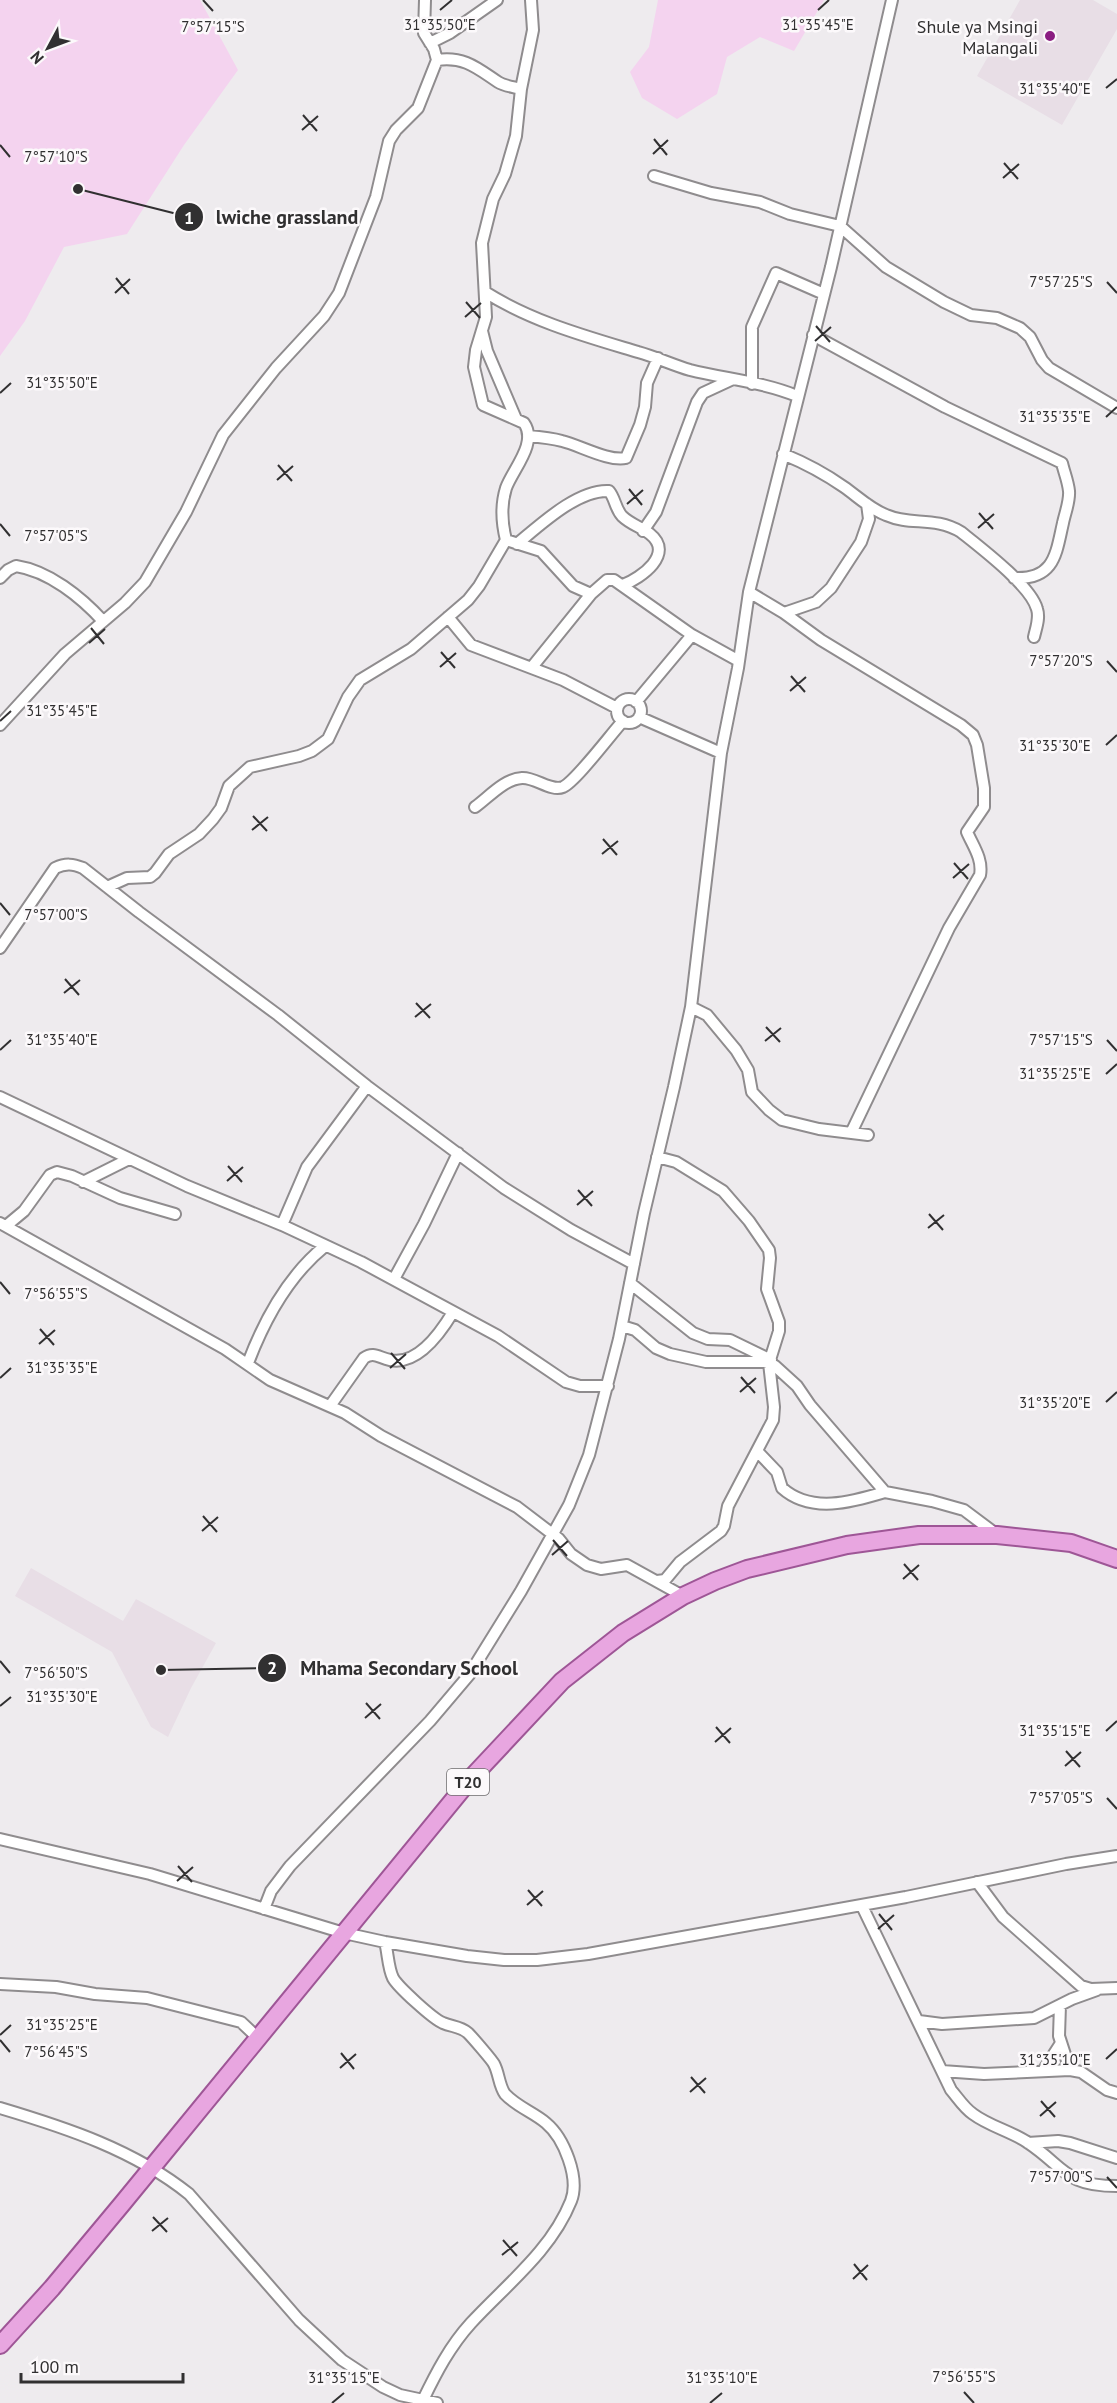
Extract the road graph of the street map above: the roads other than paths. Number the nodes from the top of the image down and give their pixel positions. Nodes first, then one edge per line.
1 (425, 0) edge
2 (497, 0) edge
3 (531, 0) edge
4 (892, 0) edge
5 (430, 43) junction
6 (437, 60) junction
7 (521, 89) junction
8 (654, 176) dead end
9 (840, 226) junction
10 (485, 292) junction
11 (824, 294) junction
12 (482, 331) junction
13 (813, 335) junction
14 (658, 358) junction
15 (731, 380) junction
16 (752, 384) junction
17 (797, 396) junction
18 (1117, 408) edge
19 (516, 419) junction
20 (528, 436) junction
21 (783, 454) junction
22 (867, 504) junction
23 (643, 531) junction
24 (511, 542) junction
25 (0, 578) edge
26 (1014, 578) junction
27 (623, 585) junction
28 (749, 592) junction
29 (591, 594) junction
30 (784, 613) junction
31 (448, 617) junction
32 (103, 621) junction
33 (692, 635) junction
34 (1034, 637) dead end
35 (739, 661) junction
36 (532, 667) junction
37 (636, 702) junction
38 (617, 708) junction
39 (639, 717) junction
40 (623, 721) junction
41 (0, 725) edge
42 (721, 753) junction
43 (475, 807) dead end
44 (107, 887) junction
45 (0, 948) edge
46 (691, 1007) junction
47 (367, 1086) junction
48 (0, 1097) edge
49 (851, 1132) junction
50 (868, 1135) dead end
51 (458, 1153) junction
52 (657, 1157) junction
53 (129, 1159) junction
54 (83, 1182) junction
55 (175, 1214) dead end
56 (3, 1224) edge
57 (282, 1225) junction
58 (325, 1246) junction
59 (634, 1264) junction
60 (394, 1279) junction
61 (630, 1283) junction
62 (453, 1312) junction
63 (622, 1326) junction
64 (770, 1362) junction
65 (248, 1363) junction
66 (608, 1386) junction
67 (330, 1406) junction
68 (757, 1451) junction
69 (885, 1492) junction
70 (553, 1534) junction
71 (997, 1535) junction
72 (1117, 1559) edge
73 (657, 1581) junction
74 (683, 1596) junction
75 (0, 1839) edge
76 (1117, 1856) edge
77 (977, 1882) junction
78 (862, 1905) junction
79 (264, 1909) junction
80 (344, 1933) junction
81 (385, 1942) junction
82 (0, 1984) edge
83 (1117, 1988) edge
84 (1097, 1990) junction
85 (1060, 2005) junction
86 (919, 2021) junction
87 (259, 2039) junction
88 (1061, 2043) junction
89 (1070, 2070) junction
90 (1043, 2071) junction
91 (942, 2072) junction
92 (1115, 2094) edge
93 (0, 2108) edge
94 (1028, 2143) junction
95 (1117, 2158) edge
96 (151, 2167) junction
97 (1117, 2186) edge
98 (0, 2345) edge
99 (423, 2400) junction
100 (437, 2403) edge

1 - 5 street
2 - 5 street
3 - 7 street
4 - 9 street
5 - 6 street
6 - 7 street
6 - 32 street
7 - 10 street
8 - 9 street
9 - 11 street
9 - 18 street
10 - 12 street
10 - 14 street
11 - 13 street
11 - 16 street
12 - 19 street
12 - 19 street
13 - 17 street
13 - 26 street
14 - 15 street
14 - 20 street
15 - 16 street
15 - 23 street
16 - 17 street
17 - 21 street
19 - 20 street
20 - 24 street
21 - 22 street
21 - 28 street
22 - 26 street
22 - 30 street
23 - 24 street
23 - 27 street
24 - 29 street
24 - 31 street
25 - 32 street
26 - 34 street
27 - 29 street
27 - 33 street
28 - 30 street
28 - 35 street
29 - 36 street
30 - 49 street
31 - 36 street
31 - 44 street
32 - 41 street
33 - 35 street
33 - 37 street
35 - 42 street
36 - 38 street
37 - 38 street
37 - 39 street
38 - 40 street
39 - 40 street
39 - 42 street
40 - 43 street
42 - 46 street
44 - 45 street
44 - 47 street
46 - 49 street
46 - 52 street
47 - 51 street
47 - 57 street
48 - 53 street
49 - 50 street
51 - 59 street
51 - 60 street
52 - 59 street
52 - 64 street
53 - 54 street
53 - 57 street
54 - 55 street
54 - 56 street
56 - 65 street
57 - 58 street
58 - 60 street
58 - 65 street
59 - 61 street
60 - 62 street
61 - 63 street
61 - 64 street
62 - 66 street
62 - 67 street
63 - 64 street
63 - 66 street
64 - 68 street
64 - 69 street
65 - 67 street
66 - 70 street
67 - 70 street
68 - 69 street
68 - 73 street
69 - 71 street
70 - 73 street
70 - 79 street
71 - 72 main road, T20
71 - 74 main road, T20
73 - 74 street
74 - 80 main road, T20
75 - 79 street
76 - 77 street
77 - 78 street
77 - 84 street
78 - 81 street
78 - 86 street
79 - 80 street
80 - 81 street
80 - 87 main road, T20
81 - 99 street
82 - 87 street
83 - 84 street
84 - 85 street
85 - 86 street
85 - 88 street
86 - 91 street
87 - 96 main road, T20
88 - 89 street
88 - 90 street
89 - 90 street
89 - 92 street
90 - 91 street
91 - 94 street
93 - 96 street
94 - 95 street
94 - 97 street
96 - 98 main road, T20
96 - 99 street
99 - 100 street

